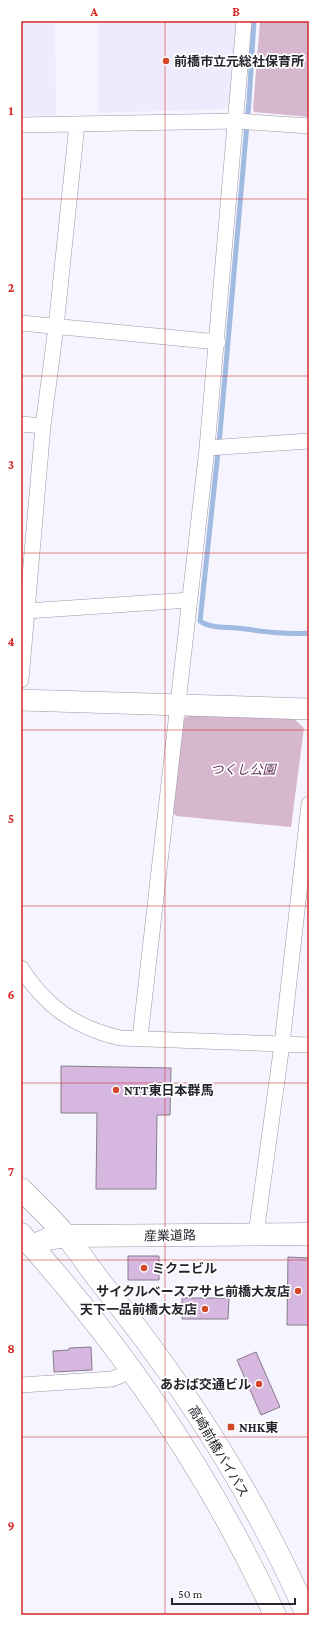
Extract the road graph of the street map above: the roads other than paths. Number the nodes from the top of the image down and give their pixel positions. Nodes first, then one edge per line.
1 (244, 21) edge
2 (236, 121) junction
3 (77, 124) junction
4 (21, 125) edge
5 (309, 126) edge
6 (21, 323) edge
7 (56, 327) junction
8 (218, 342) junction
9 (21, 424) edge
10 (43, 426) junction
11 (309, 441) edge
12 (207, 448) junction
13 (190, 600) junction
14 (26, 611) junction
15 (21, 680) edge
16 (21, 700) edge
17 (178, 704) junction
18 (309, 709) edge
19 (309, 804) edge
20 (21, 968) edge
21 (140, 1038) junction
22 (282, 1044) junction
23 (309, 1045) edge
24 (21, 1188) edge
25 (256, 1234) junction
26 (309, 1234) edge
27 (67, 1236) junction
28 (26, 1240) edge
29 (130, 1370) junction
30 (21, 1385) edge
31 (275, 1615) edge
32 (307, 1615) edge

1 - 2 street
2 - 3 street
2 - 5 street
2 - 8 street
3 - 4 street
3 - 7 street
6 - 7 street
7 - 8 street
7 - 10 street
8 - 12 street
9 - 10 street
10 - 14 street
11 - 12 street
12 - 13 street
13 - 14 street
13 - 17 street
14 - 15 street
16 - 17 street
17 - 18 street
17 - 21 street
19 - 22 street
20 - 21 street
21 - 22 street
22 - 23 street
22 - 25 street
24 - 27 main road, 高崎前橋バイパス
25 - 26 main road, 産業道路
25 - 27 main road, 産業道路
27 - 28 main road, 産業道路
27 - 32 main road, 高崎前橋バイパス
28 - 29 main road
29 - 30 street
29 - 31 main road

